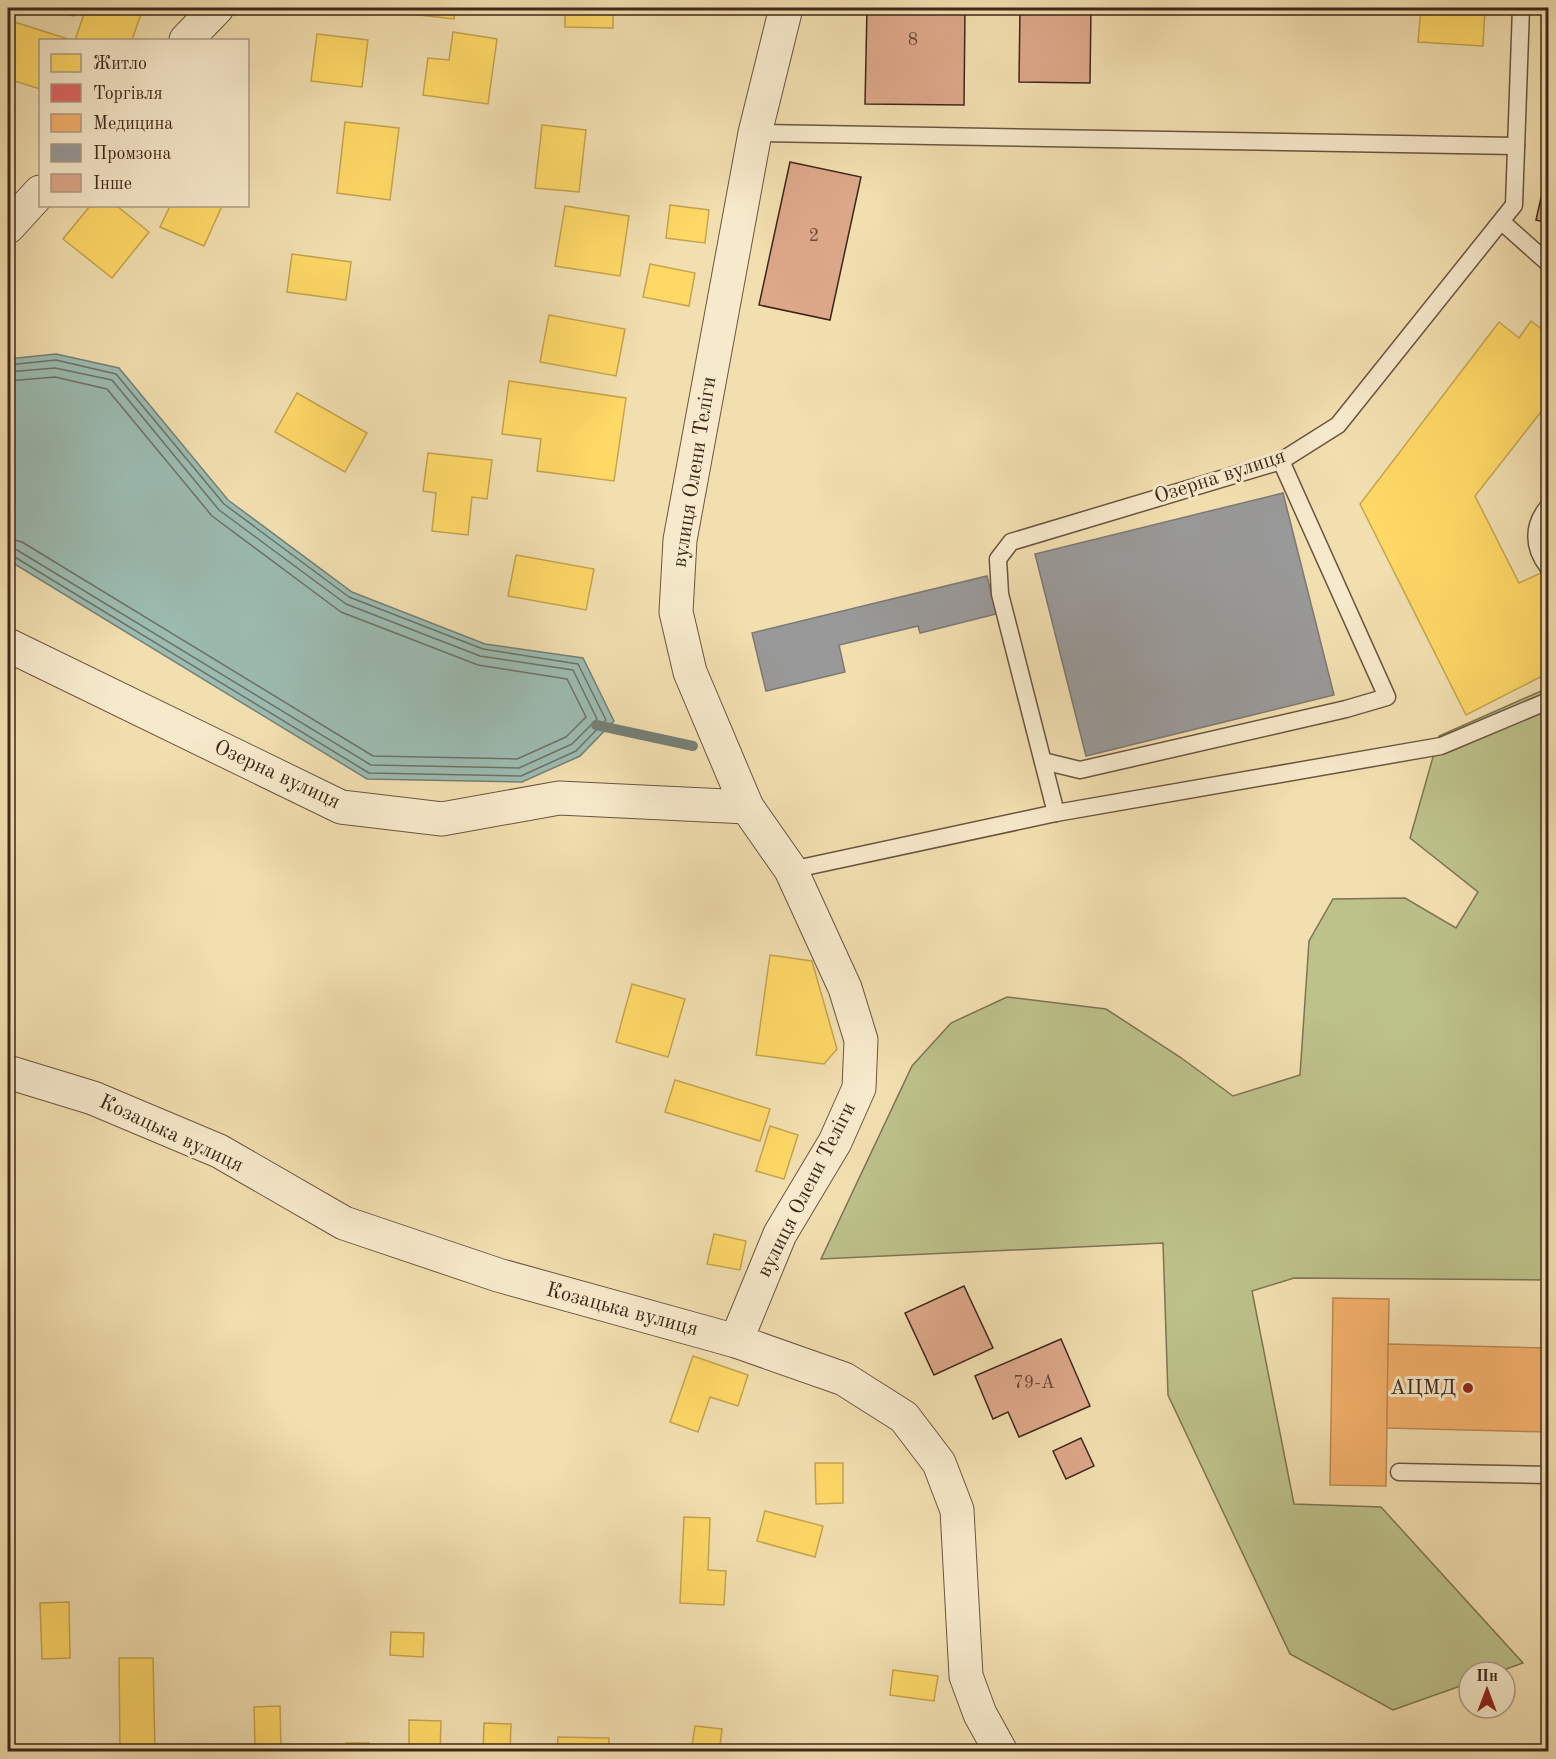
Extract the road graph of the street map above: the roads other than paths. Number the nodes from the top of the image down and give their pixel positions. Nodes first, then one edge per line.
1 (217, 8) edge
2 (786, 8) edge
3 (1521, 8) edge
4 (187, 39) edge
5 (754, 133) junction
6 (1516, 146) junction
7 (39, 193) edge
8 (1502, 222) junction
9 (8, 227) edge
10 (1548, 263) edge
11 (1281, 461) junction
12 (1548, 507) edge
13 (1548, 567) edge
14 (8, 645) edge
15 (1548, 701) edge
16 (1043, 761) junction
17 (747, 807) junction
18 (1056, 813) junction
19 (792, 870) junction
20 (8, 1072) edge
21 (736, 1341) junction
22 (1399, 1472) dead end
23 (1548, 1475) edge
24 (1001, 1752) edge

1 - 4 street
2 - 5 street, вулиця Олени Теліги
3 - 6 lane, Озерна вулиця
5 - 6 lane
5 - 17 street, вулиця Олени Теліги
6 - 8 lane, Озерна вулиця
7 - 9 street
8 - 10 lane
8 - 11 lane, Озерна вулиця
11 - 16 lane, Озерна вулиця
11 - 16 lane
12 - 13 lane
14 - 17 street, Озерна вулиця
15 - 18 lane
16 - 18 lane, Озерна вулиця
17 - 19 street, вулиця Олени Теліги
18 - 19 lane
19 - 21 street, вулиця Олени Теліги
20 - 21 street, Козацька вулиця
21 - 24 street, Козацька вулиця
22 - 23 lane

